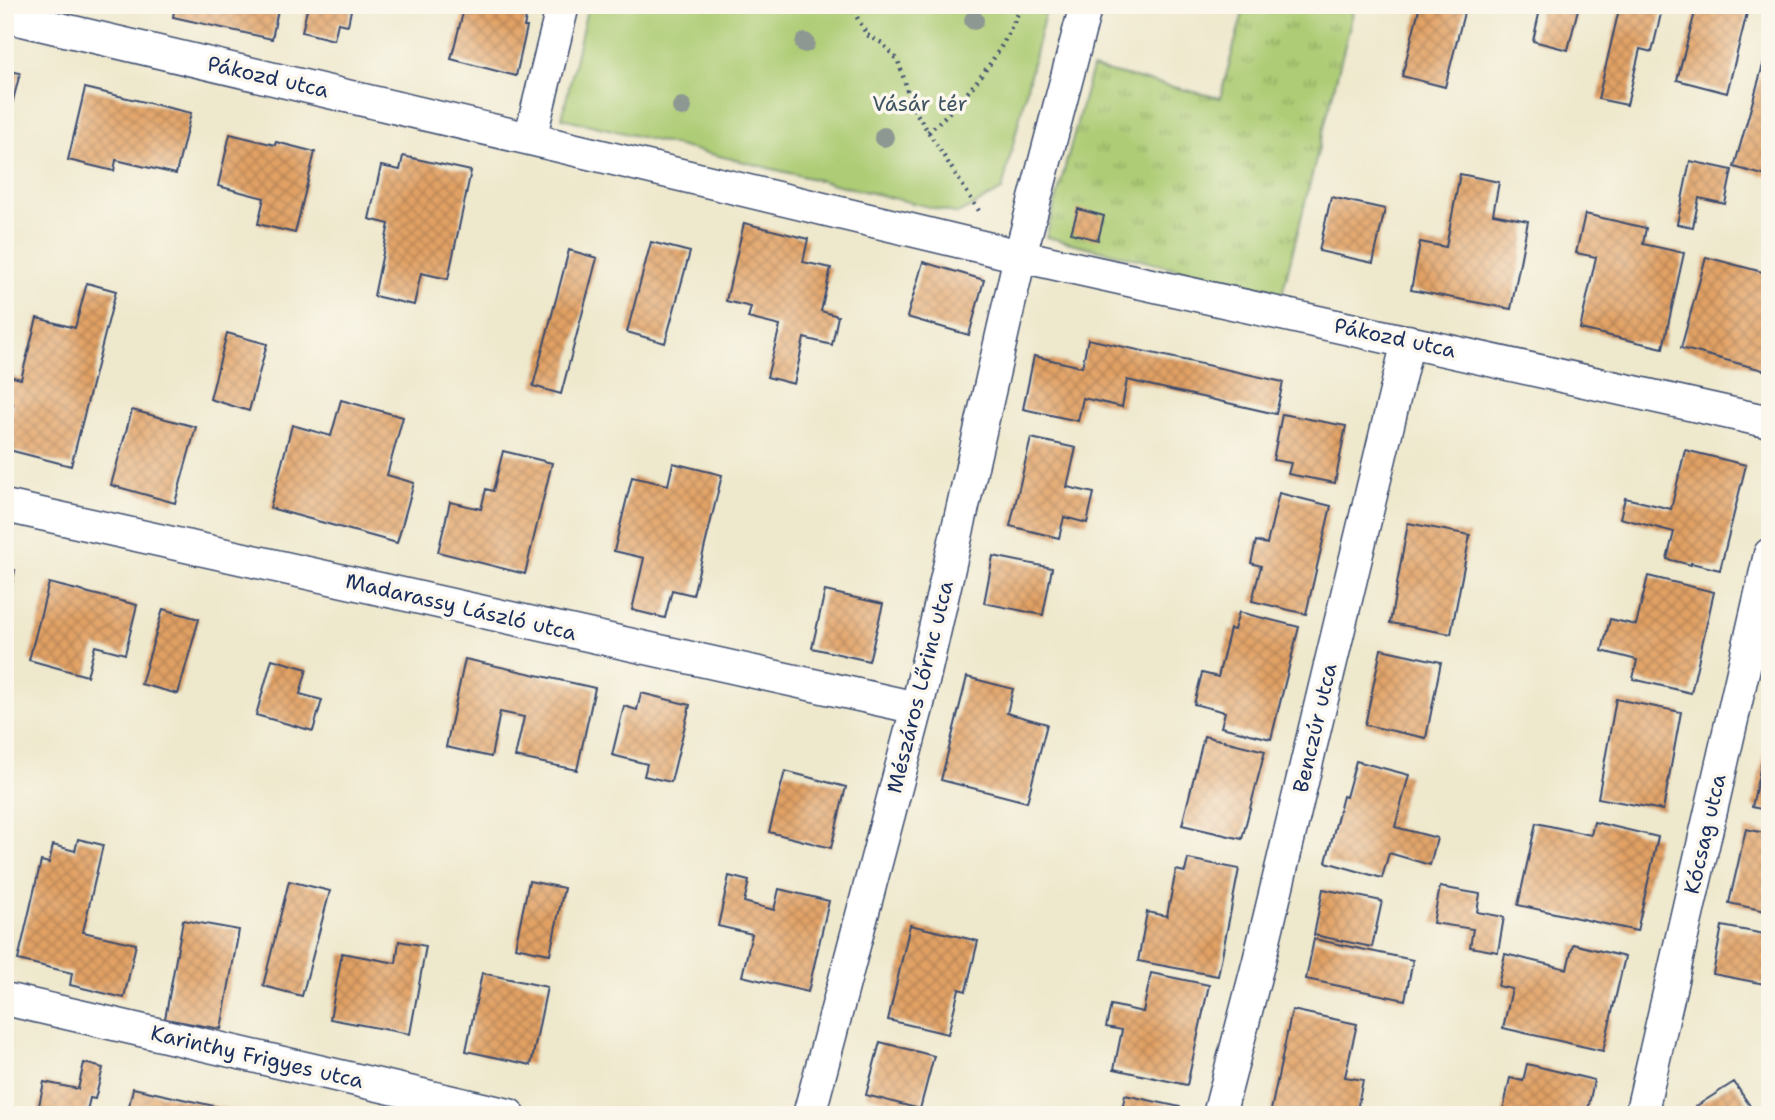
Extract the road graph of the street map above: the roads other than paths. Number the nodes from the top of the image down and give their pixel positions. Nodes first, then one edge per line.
1 (563, 5) edge
2 (1086, 5) edge
3 (5, 16) edge
4 (530, 139) junction
5 (1020, 256) junction
6 (1408, 341) junction
7 (1770, 422) edge
8 (5, 506) edge
9 (1770, 554) edge
10 (917, 708) junction
11 (5, 999) edge
12 (509, 1115) edge
13 (809, 1115) edge
14 (1219, 1115) edge
15 (1641, 1115) edge

1 - 4 street
2 - 5 street
3 - 4 street, Pákozd utca
4 - 5 street
5 - 6 street, Pákozd utca
5 - 10 street, Mészáros Lőrinc utca
6 - 7 street, Pákozd utca
6 - 14 street, Benczúr utca
8 - 10 street, Madarassy László utca
9 - 15 street, Kócsag utca
10 - 13 street, Mészáros Lőrinc utca
11 - 12 street, Karinthy Frigyes utca

